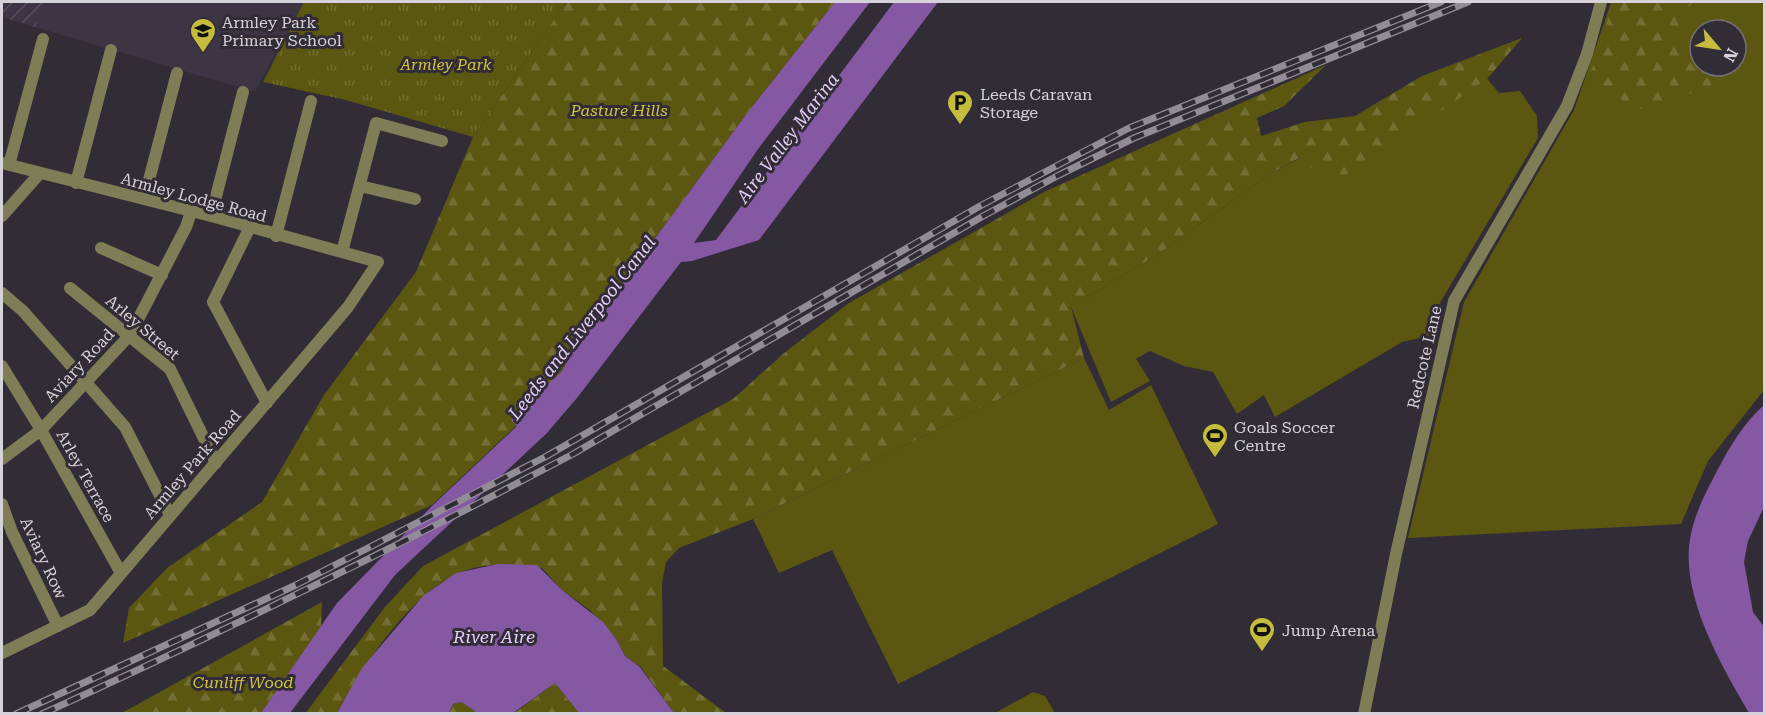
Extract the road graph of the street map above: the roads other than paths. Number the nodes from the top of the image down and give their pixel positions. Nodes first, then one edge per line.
1 (1601, 2) edge
2 (43, 39) dead end
3 (111, 50) dead end
4 (177, 73) dead end
5 (243, 92) dead end
6 (311, 100) dead end
7 (442, 141) dead end
8 (5, 164) edge
9 (40, 173) junction
10 (76, 183) junction
11 (360, 186) junction
12 (144, 199) junction
13 (415, 199) dead end
14 (191, 212) junction
15 (2, 216) edge
16 (211, 216) junction
17 (249, 228) junction
18 (276, 236) junction
19 (101, 248) dead end
20 (342, 252) junction
21 (378, 262) joint
22 (162, 275) junction
23 (70, 288) dead end
24 (2, 292) edge
25 (130, 335) junction
26 (2, 366) edge
27 (86, 382) junction
28 (267, 403) junction
29 (41, 430) junction
30 (2, 459) edge
31 (216, 463) junction
32 (2, 504) edge
33 (170, 514) junction
34 (121, 573) junction
35 (58, 626) junction
36 (2, 654) edge
37 (1364, 714) edge

1 - 37 street, Redcote Lane
2 - 8 street
3 - 10 street
4 - 12 street
5 - 16 street
6 - 18 street
7 - 11 street
8 - 9 street, Armley Lodge Road
9 - 10 street, Armley Lodge Road
9 - 15 street
10 - 12 street, Armley Lodge Road
11 - 13 street
11 - 20 street
12 - 14 street, Armley Lodge Road
14 - 16 street, Armley Lodge Road
14 - 22 street, Aviary Road
16 - 17 street, Armley Lodge Road
17 - 18 street, Armley Lodge Road
17 - 28 street
18 - 20 street, Armley Lodge Road
19 - 22 street
20 - 21 street, Armley Lodge Road
21 - 28 street, Armley Park Road
22 - 25 street, Aviary Road
23 - 25 street, Arley Street
24 - 27 street
25 - 27 street, Aviary Road
25 - 31 street, Arley Street
26 - 29 street, Arley Terrace
27 - 29 street, Aviary Road
27 - 33 street
28 - 31 street, Armley Park Road
29 - 30 street, Aviary Road
29 - 34 street, Arley Terrace
31 - 33 street, Armley Park Road
32 - 35 street, Aviary Row
33 - 34 street, Armley Park Road
34 - 35 street, Armley Park Road
35 - 36 street, Armley Park Road

